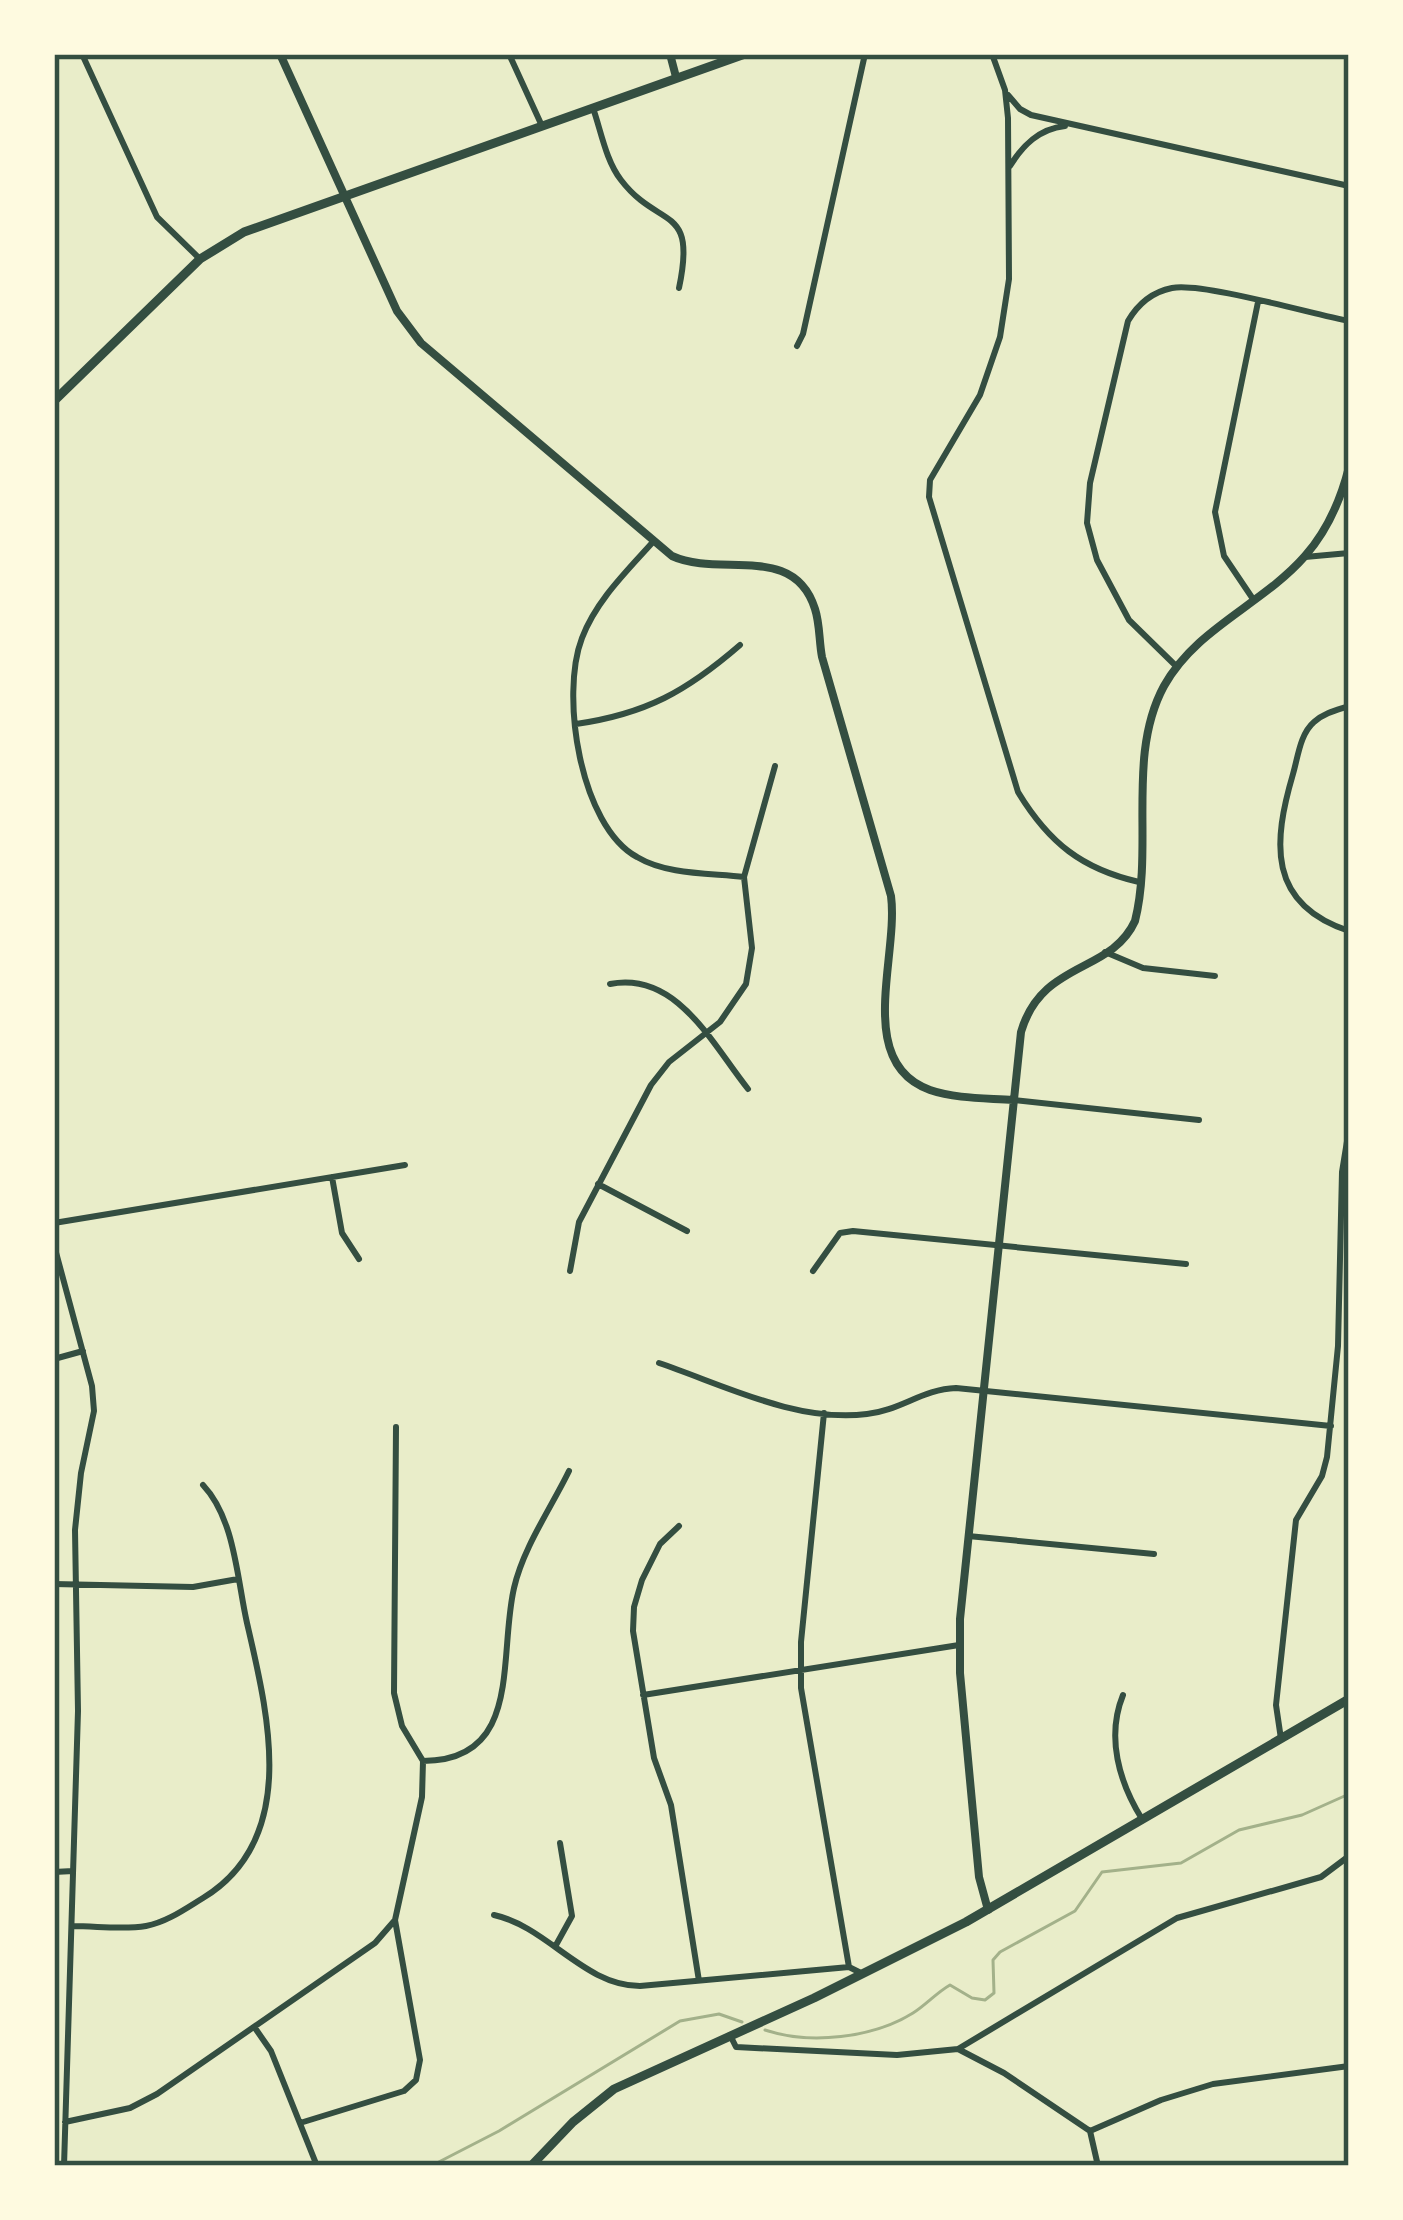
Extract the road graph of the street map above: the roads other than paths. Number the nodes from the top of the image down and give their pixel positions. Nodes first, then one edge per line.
1 (82, 54) edge
2 (280, 54) edge
3 (509, 54) edge
4 (670, 54) edge
5 (745, 54) edge
6 (865, 54) edge
7 (992, 54) edge
8 (676, 77) junction
9 (1005, 90) junction
10 (593, 107) junction
11 (1074, 125) junction
12 (542, 126) junction
13 (1008, 170) junction
14 (1349, 186) edge
15 (344, 196) junction
16 (200, 259) junction
17 (679, 287) dead end
18 (1258, 302) junction
19 (1349, 322) edge
20 (796, 346) dead end
21 (54, 401) edge
22 (1349, 467) edge
23 (652, 542) junction
24 (1349, 553) edge
25 (1304, 557) junction
26 (1252, 598) junction
27 (740, 645) dead end
28 (1176, 666) junction
29 (1349, 706) edge
30 (576, 724) junction
31 (775, 766) dead end
32 (744, 877) junction
33 (1139, 882) junction
34 (1349, 931) edge
35 (1105, 952) junction
36 (1215, 976) dead end
37 (610, 984) dead end
38 (706, 1033) junction
39 (748, 1089) dead end
40 (1013, 1100) junction
41 (1199, 1120) dead end
42 (1349, 1129) edge
43 (405, 1165) dead end
44 (332, 1178) junction
45 (598, 1184) junction
46 (54, 1223) edge
47 (687, 1231) dead end
48 (54, 1245) edge
49 (998, 1245) junction
50 (359, 1259) dead end
51 (1186, 1264) dead end
52 (570, 1271) dead end
53 (813, 1271) dead end
54 (83, 1351) junction
55 (54, 1359) edge
56 (659, 1363) dead end
57 (983, 1390) junction
58 (824, 1413) junction
59 (1330, 1426) junction
60 (396, 1427) dead end
61 (569, 1472) dead end
62 (203, 1485) dead end
63 (679, 1526) dead end
64 (968, 1537) junction
65 (1154, 1554) dead end
66 (238, 1580) junction
67 (54, 1584) edge
68 (77, 1585) junction
69 (959, 1645) junction
70 (801, 1668) junction
71 (1123, 1694) dead end
72 (644, 1695) junction
73 (1349, 1700) edge
74 (1281, 1738) junction
75 (423, 1761) junction
76 (1142, 1820) junction
77 (560, 1843) dead end
78 (1349, 1856) edge
79 (73, 1871) junction
80 (54, 1873) edge
81 (988, 1910) junction
82 (494, 1915) dead end
83 (395, 1920) junction
84 (73, 1926) junction
85 (556, 1945) junction
86 (849, 1966) junction
87 (861, 1973) junction
88 (699, 1981) junction
89 (255, 2028) junction
90 (730, 2035) junction
91 (958, 2049) junction
92 (1349, 2066) edge
93 (65, 2122) junction
94 (300, 2123) junction
95 (1090, 2131) junction
96 (54, 2156) edge
97 (64, 2156) junction
98 (64, 2166) edge
99 (317, 2166) edge
100 (531, 2166) edge
101 (1098, 2166) edge

1 - 16 street
2 - 15 street
3 - 12 street
4 - 8 street
5 - 8 main road
6 - 20 street
7 - 9 street
8 - 10 main road
9 - 11 street
9 - 13 street
10 - 12 main road
10 - 17 street
11 - 13 street
11 - 14 street
12 - 15 main road
13 - 33 street
15 - 16 main road
15 - 23 street
16 - 21 main road
18 - 19 street
18 - 26 street
18 - 28 street
22 - 25 street
23 - 30 street
23 - 40 street
24 - 25 street
25 - 26 street
26 - 28 street
27 - 30 street
28 - 33 street
29 - 34 street
30 - 32 street
31 - 32 street
32 - 38 street
33 - 35 street
35 - 36 street
35 - 40 street
37 - 38 street
38 - 39 street
38 - 45 street
40 - 41 street
40 - 49 street
42 - 59 street
43 - 44 street
44 - 46 street
44 - 50 street
45 - 47 street
45 - 52 street
48 - 54 street
49 - 51 street
49 - 53 street
49 - 57 street
54 - 55 street
54 - 68 street
56 - 58 street
57 - 58 street
57 - 59 street
57 - 64 street
58 - 70 street
59 - 74 street
60 - 75 street
61 - 75 street
62 - 66 street
63 - 72 street
64 - 65 street
64 - 69 street
66 - 68 street
66 - 84 street
67 - 68 street
68 - 79 street
69 - 70 street
69 - 81 street
70 - 72 street
70 - 86 street
71 - 76 street
72 - 88 street
73 - 74 main road
74 - 76 main road
75 - 83 street
76 - 81 main road
77 - 85 street
78 - 91 street
79 - 80 street
79 - 84 street
81 - 87 main road
82 - 85 street
83 - 89 street
83 - 94 street
84 - 93 street
85 - 88 street
86 - 87 street
86 - 88 street
87 - 90 main road
89 - 93 street
89 - 94 street
90 - 91 street
90 - 100 main road
91 - 95 street
92 - 95 street
93 - 97 street
94 - 99 street
95 - 101 street
96 - 97 street
97 - 98 street

